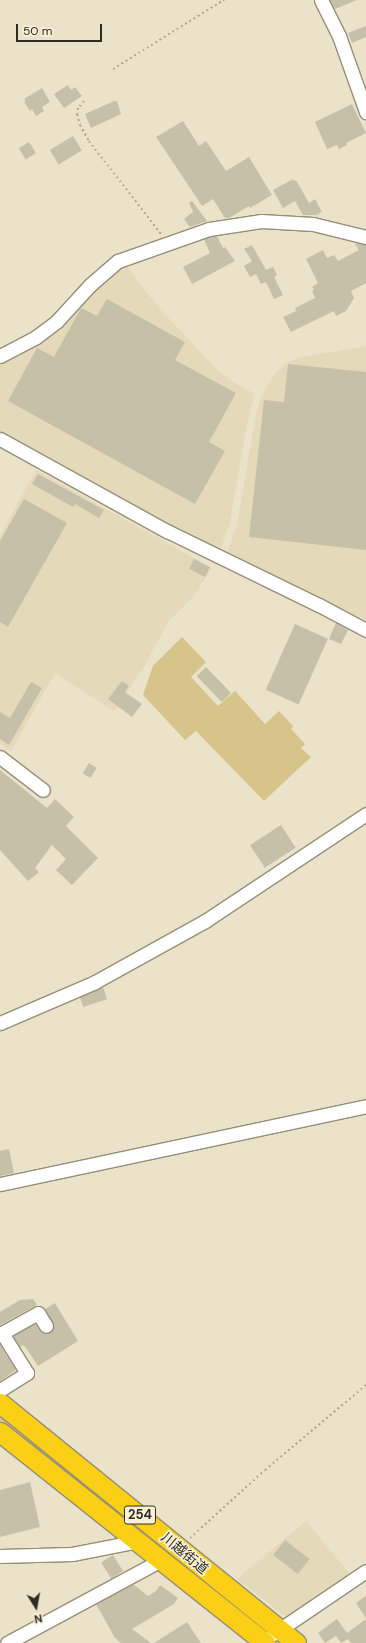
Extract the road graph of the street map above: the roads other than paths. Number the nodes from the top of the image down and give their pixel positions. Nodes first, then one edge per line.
1 (321, 0) edge
2 (366, 112) edge
3 (366, 238) edge
4 (0, 356) edge
5 (0, 439) edge
6 (366, 630) edge
7 (0, 757) edge
8 (43, 790) dead end
9 (366, 814) edge
10 (0, 1023) edge
11 (366, 1106) edge
12 (0, 1184) edge
13 (46, 1326) dead end
14 (0, 1390) edge
15 (0, 1403) edge
16 (0, 1432) edge
17 (138, 1541) junction
18 (180, 1547) junction
19 (0, 1556) edge
20 (161, 1560) junction
21 (366, 1571) edge
22 (278, 1630) junction
23 (7, 1643) edge
24 (263, 1643) edge
25 (296, 1643) edge

1 - 2 street
3 - 4 street
5 - 6 street
7 - 8 street
9 - 10 street
11 - 12 street
13 - 14 street
15 - 18 highway, 川越街道 / 254
16 - 17 highway, 川越街道 / 254
17 - 19 street
17 - 20 highway, 川越街道 / 254
18 - 20 highway
18 - 22 highway, 川越街道 / 254
20 - 23 street
20 - 24 highway, 川越街道 / 254
21 - 22 street
22 - 24 street
22 - 25 highway, 川越街道 / 254

